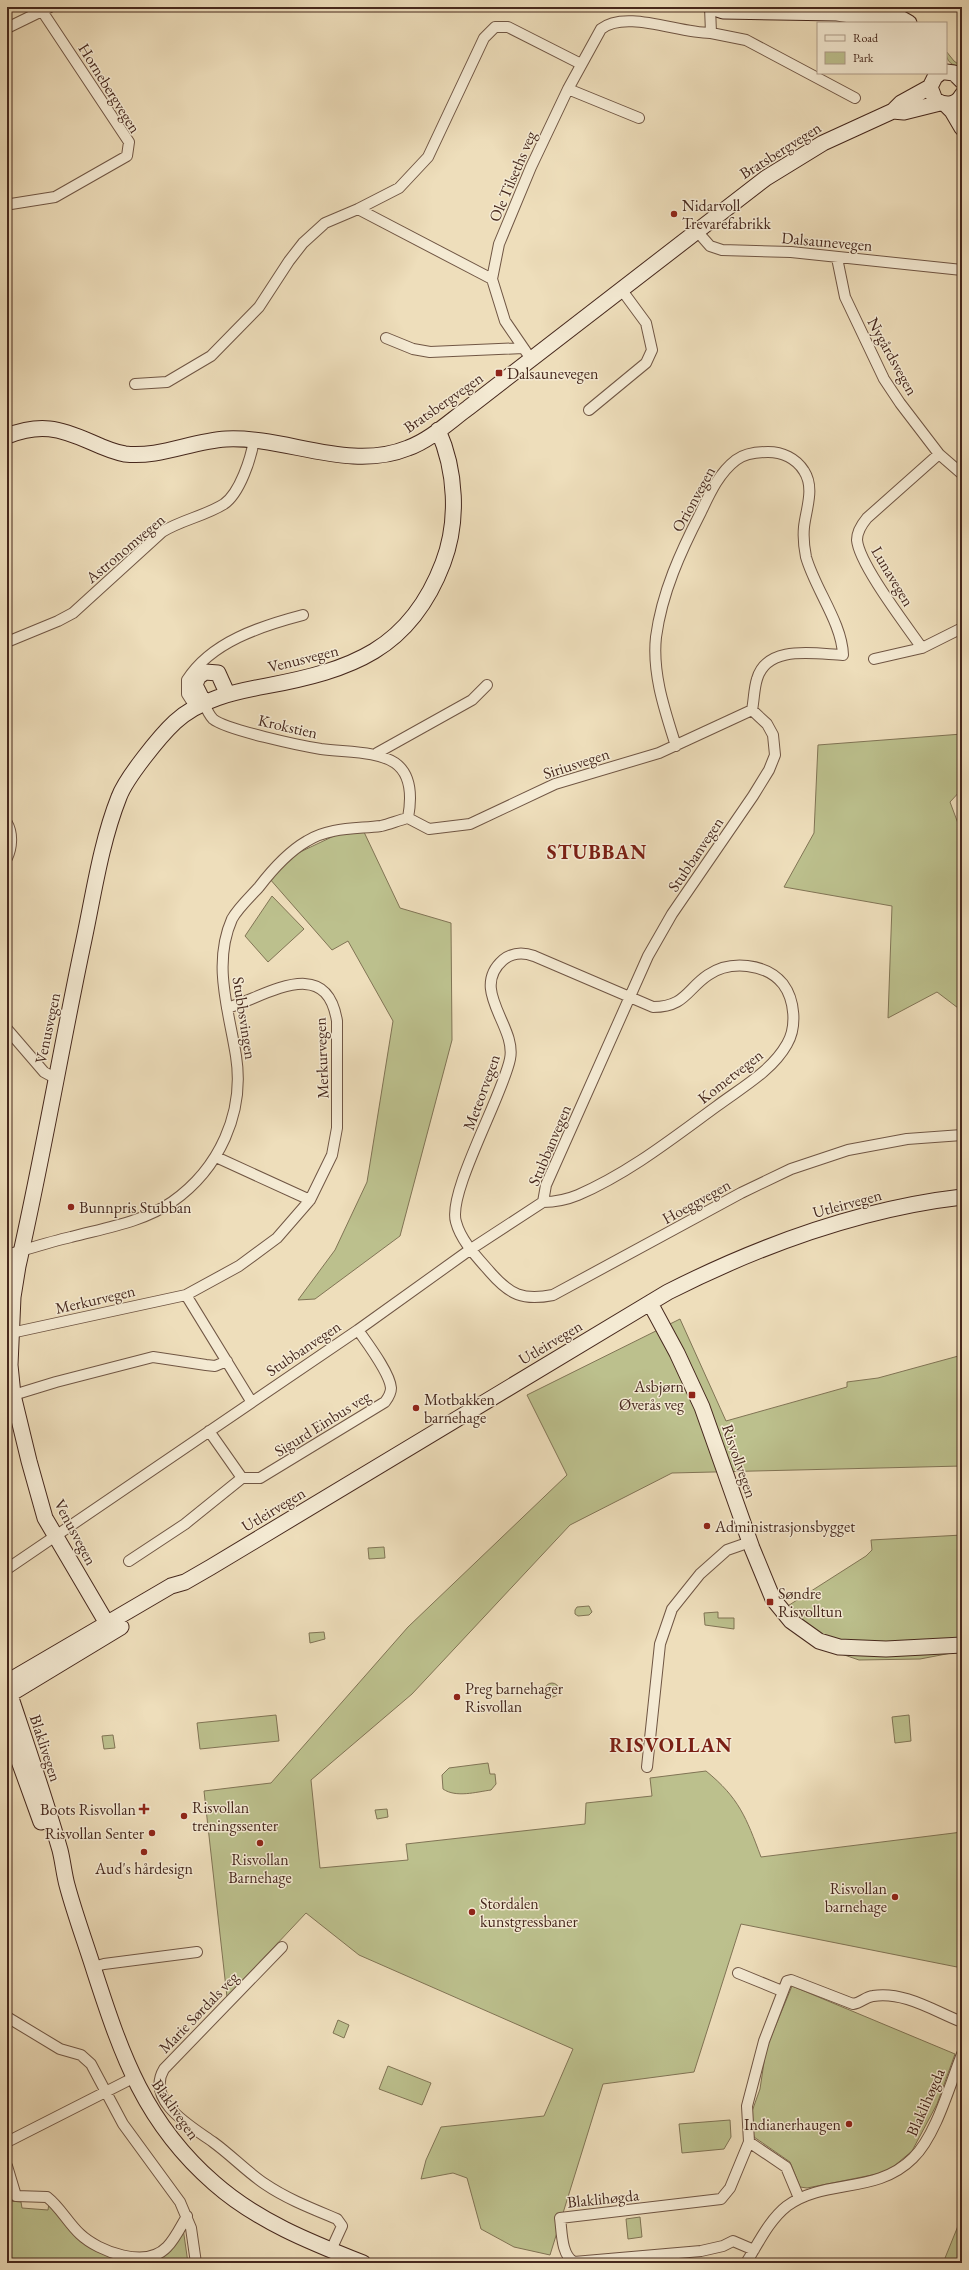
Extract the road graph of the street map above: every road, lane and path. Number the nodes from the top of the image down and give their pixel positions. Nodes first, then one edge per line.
1 (710, 7) edge
2 (874, 7) edge
3 (46, 9) edge
4 (883, 22) edge
5 (907, 22) edge
6 (7, 28) edge
7 (711, 33) junction
8 (581, 64) junction
9 (945, 75) edge
10 (568, 89) junction
11 (962, 94) edge
12 (855, 98) dead end
13 (943, 104) junction
14 (893, 110) junction
15 (639, 118) dead end
16 (962, 128) edge
17 (12, 204) dead end
18 (358, 209) junction
19 (696, 230) junction
20 (837, 258) junction
21 (962, 270) edge
22 (492, 279) junction
23 (621, 289) junction
24 (386, 338) dead end
25 (527, 354) junction
26 (135, 384) dead end
27 (589, 410) dead end
28 (438, 430) junction
29 (7, 436) edge
30 (254, 440) junction
31 (939, 454) junction
32 (962, 474) edge
33 (303, 615) dead end
34 (962, 628) edge
35 (7, 642) edge
36 (922, 648) junction
37 (874, 659) dead end
38 (487, 685) dead end
39 (227, 693) junction
40 (200, 706) junction
41 (752, 710) junction
42 (676, 746) junction
43 (377, 753) junction
44 (408, 818) junction
45 (7, 823) edge
46 (7, 858) edge
47 (629, 997) junction
48 (227, 1008) junction
49 (7, 1029) edge
50 (55, 1078) junction
51 (962, 1135) edge
52 (216, 1157) junction
53 (962, 1197) edge
54 (310, 1200) junction
55 (543, 1202) junction
56 (470, 1249) junction
57 (22, 1250) junction
58 (7, 1255) edge
59 (186, 1295) junction
60 (650, 1303) junction
61 (358, 1330) junction
62 (11, 1333) junction
63 (226, 1361) junction
64 (10, 1396) edge
65 (251, 1401) junction
66 (208, 1431) junction
67 (242, 1478) junction
68 (55, 1536) junction
69 (750, 1542) junction
70 (129, 1562) dead end
71 (7, 1569) edge
72 (110, 1627) junction
73 (962, 1645) edge
74 (8, 1692) edge
75 (7, 1728) edge
76 (647, 1767) dead end
77 (67, 1886) junction
78 (282, 1947) dead end
79 (197, 1952) dead end
80 (93, 1967) junction
81 (738, 1973) dead end
82 (782, 1991) junction
83 (7, 2017) edge
84 (962, 2022) edge
85 (962, 2054) edge
86 (133, 2078) junction
87 (104, 2091) junction
88 (7, 2142) edge
89 (749, 2142) junction
90 (7, 2166) edge
91 (799, 2198) junction
92 (188, 2216) junction
93 (331, 2250) junction
94 (754, 2250) junction
95 (196, 2263) edge
96 (363, 2263) edge
97 (746, 2263) edge

1 - 4 main road
1 - 7 street
2 - 5 main road
3 - 6 street, Hornebergvegen
3 - 17 street, Hornebergvegen
7 - 8 street, Ole Tilseths veg
7 - 12 street, Ole Tilseths veg
8 - 10 street, Ole Tilseths veg
8 - 18 street
9 - 13 main road
9 - 14 main road, Bratsbergvegen
10 - 15 street
10 - 22 street, Ole Tilseths veg
11 - 13 main road, Bratsbergvegen
13 - 14 main road, Bratsbergvegen
13 - 16 main road
14 - 19 main road, Bratsbergvegen
18 - 22 street
18 - 26 street
19 - 20 street, Dalsaunevegen
19 - 23 main road, Bratsbergvegen
20 - 21 street, Dalsaunevegen
20 - 31 street, Nygårdsvegen
22 - 25 street
23 - 25 main road, Bratsbergvegen
23 - 27 street
24 - 25 street
25 - 28 main road, Bratsbergvegen
28 - 30 main road, Bratsbergvegen
28 - 39 main road, Venusvegen
29 - 30 main road, Bratsbergvegen
30 - 35 street, Astronomvegen
31 - 32 street, Nygårdsvegen
31 - 36 street, Lunavegen
33 - 40 street, Krokstien
34 - 36 street
36 - 37 street
38 - 43 street
39 - 40 main road, Venusvegen
39 - 40 main road
40 - 43 street, Krokstien
40 - 50 main road, Venusvegen
41 - 42 street, Siriusvegen
41 - 42 street, Orionvegen
41 - 47 street, Stubbanvegen
42 - 44 street, Siriusvegen
43 - 44 street, Krokstien
44 - 48 street, Stubbsvingen
45 - 46 street
47 - 55 street, Stubbanvegen
47 - 55 street, Kometvegen
47 - 56 street, Meteorvegen
48 - 52 street, Stubbsvingen
48 - 54 street, Merkurvegen
49 - 50 street
50 - 57 main road, Venusvegen
51 - 56 street, Hoeggvegen
52 - 54 street
52 - 57 street, Stubbsvingen
53 - 60 main road, Utleirvegen
54 - 59 street, Merkurvegen
55 - 56 street, Stubbanvegen
56 - 61 street, Stubbanvegen
57 - 58 street, Stubbsvingen
57 - 62 main road, Venusvegen
59 - 62 street, Merkurvegen
59 - 63 street
60 - 69 main road, Risvollvegen
60 - 72 main road, Utleirvegen
61 - 65 street, Stubbanvegen
61 - 67 street, Sigurd Einbus veg
62 - 64 main road, Venusvegen
63 - 64 street
63 - 65 street
64 - 68 main road, Venusvegen
65 - 66 street, Stubbanvegen
66 - 67 street
66 - 68 street, Stubbanvegen
67 - 70 street
68 - 71 street, Stubbanvegen
68 - 72 main road, Venusvegen
69 - 73 main road, Risvollvegen
69 - 76 street
72 - 74 main road, Utleirvegen
74 - 77 main road, Blaklivegen
75 - 77 main road, Blaklivegen
77 - 80 main road, Blaklivegen
78 - 93 street, Marie Sørdals veg
79 - 80 street
80 - 86 main road, Blaklivegen
81 - 82 street
82 - 84 street
82 - 89 street, Blaklihøgda
83 - 87 street
85 - 91 street, Blaklihøgda
86 - 87 street
86 - 93 main road, Blaklivegen
87 - 88 street
87 - 92 street
89 - 91 street
89 - 94 street, Blaklihøgda
90 - 92 street
91 - 94 street, Blaklihøgda
92 - 95 street
93 - 96 main road, Blaklivegen
94 - 97 street, Blaklihøgda

